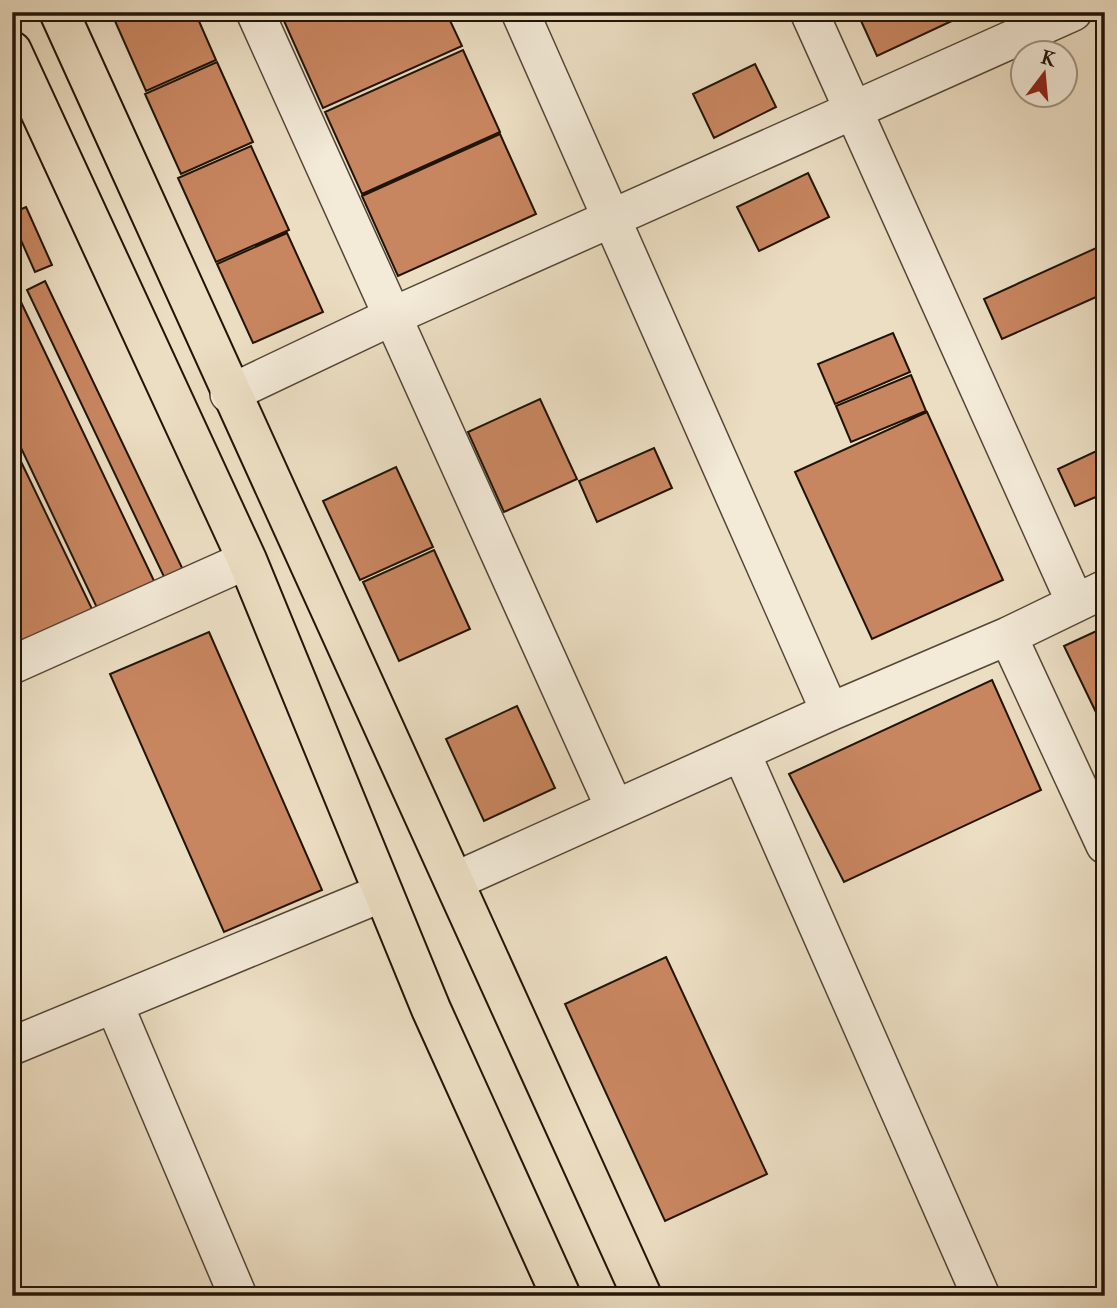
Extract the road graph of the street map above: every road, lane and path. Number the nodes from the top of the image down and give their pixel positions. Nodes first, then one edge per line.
1 (59, 12) edge
2 (256, 12) edge
3 (520, 12) edge
4 (809, 12) edge
5 (1073, 12) edge
6 (12, 51) edge
7 (853, 110) junction
8 (611, 218) junction
9 (393, 316) junction
10 (229, 394) junction
11 (247, 560) junction
12 (1090, 596) edge
13 (1008, 636) junction
14 (12, 665) edge
15 (830, 712) junction
16 (741, 752) junction
17 (615, 809) junction
18 (1105, 845) edge
19 (455, 881) junction
20 (382, 893) junction
21 (114, 1004) junction
22 (12, 1046) edge
23 (238, 1296) edge
24 (561, 1296) edge
25 (642, 1296) edge
26 (981, 1296) edge

1 - 10 main road
2 - 9 street
3 - 8 street
4 - 7 street
5 - 7 street
6 - 11 main road
7 - 8 street
7 - 12 street
8 - 9 street
8 - 15 street
9 - 10 street
9 - 17 street
10 - 19 main road
11 - 14 street
11 - 20 main road
12 - 13 street
13 - 15 street
13 - 18 street
15 - 16 street
16 - 17 street
16 - 26 street
17 - 19 street
19 - 25 main road
20 - 21 street
20 - 24 main road
21 - 22 street
21 - 23 street

